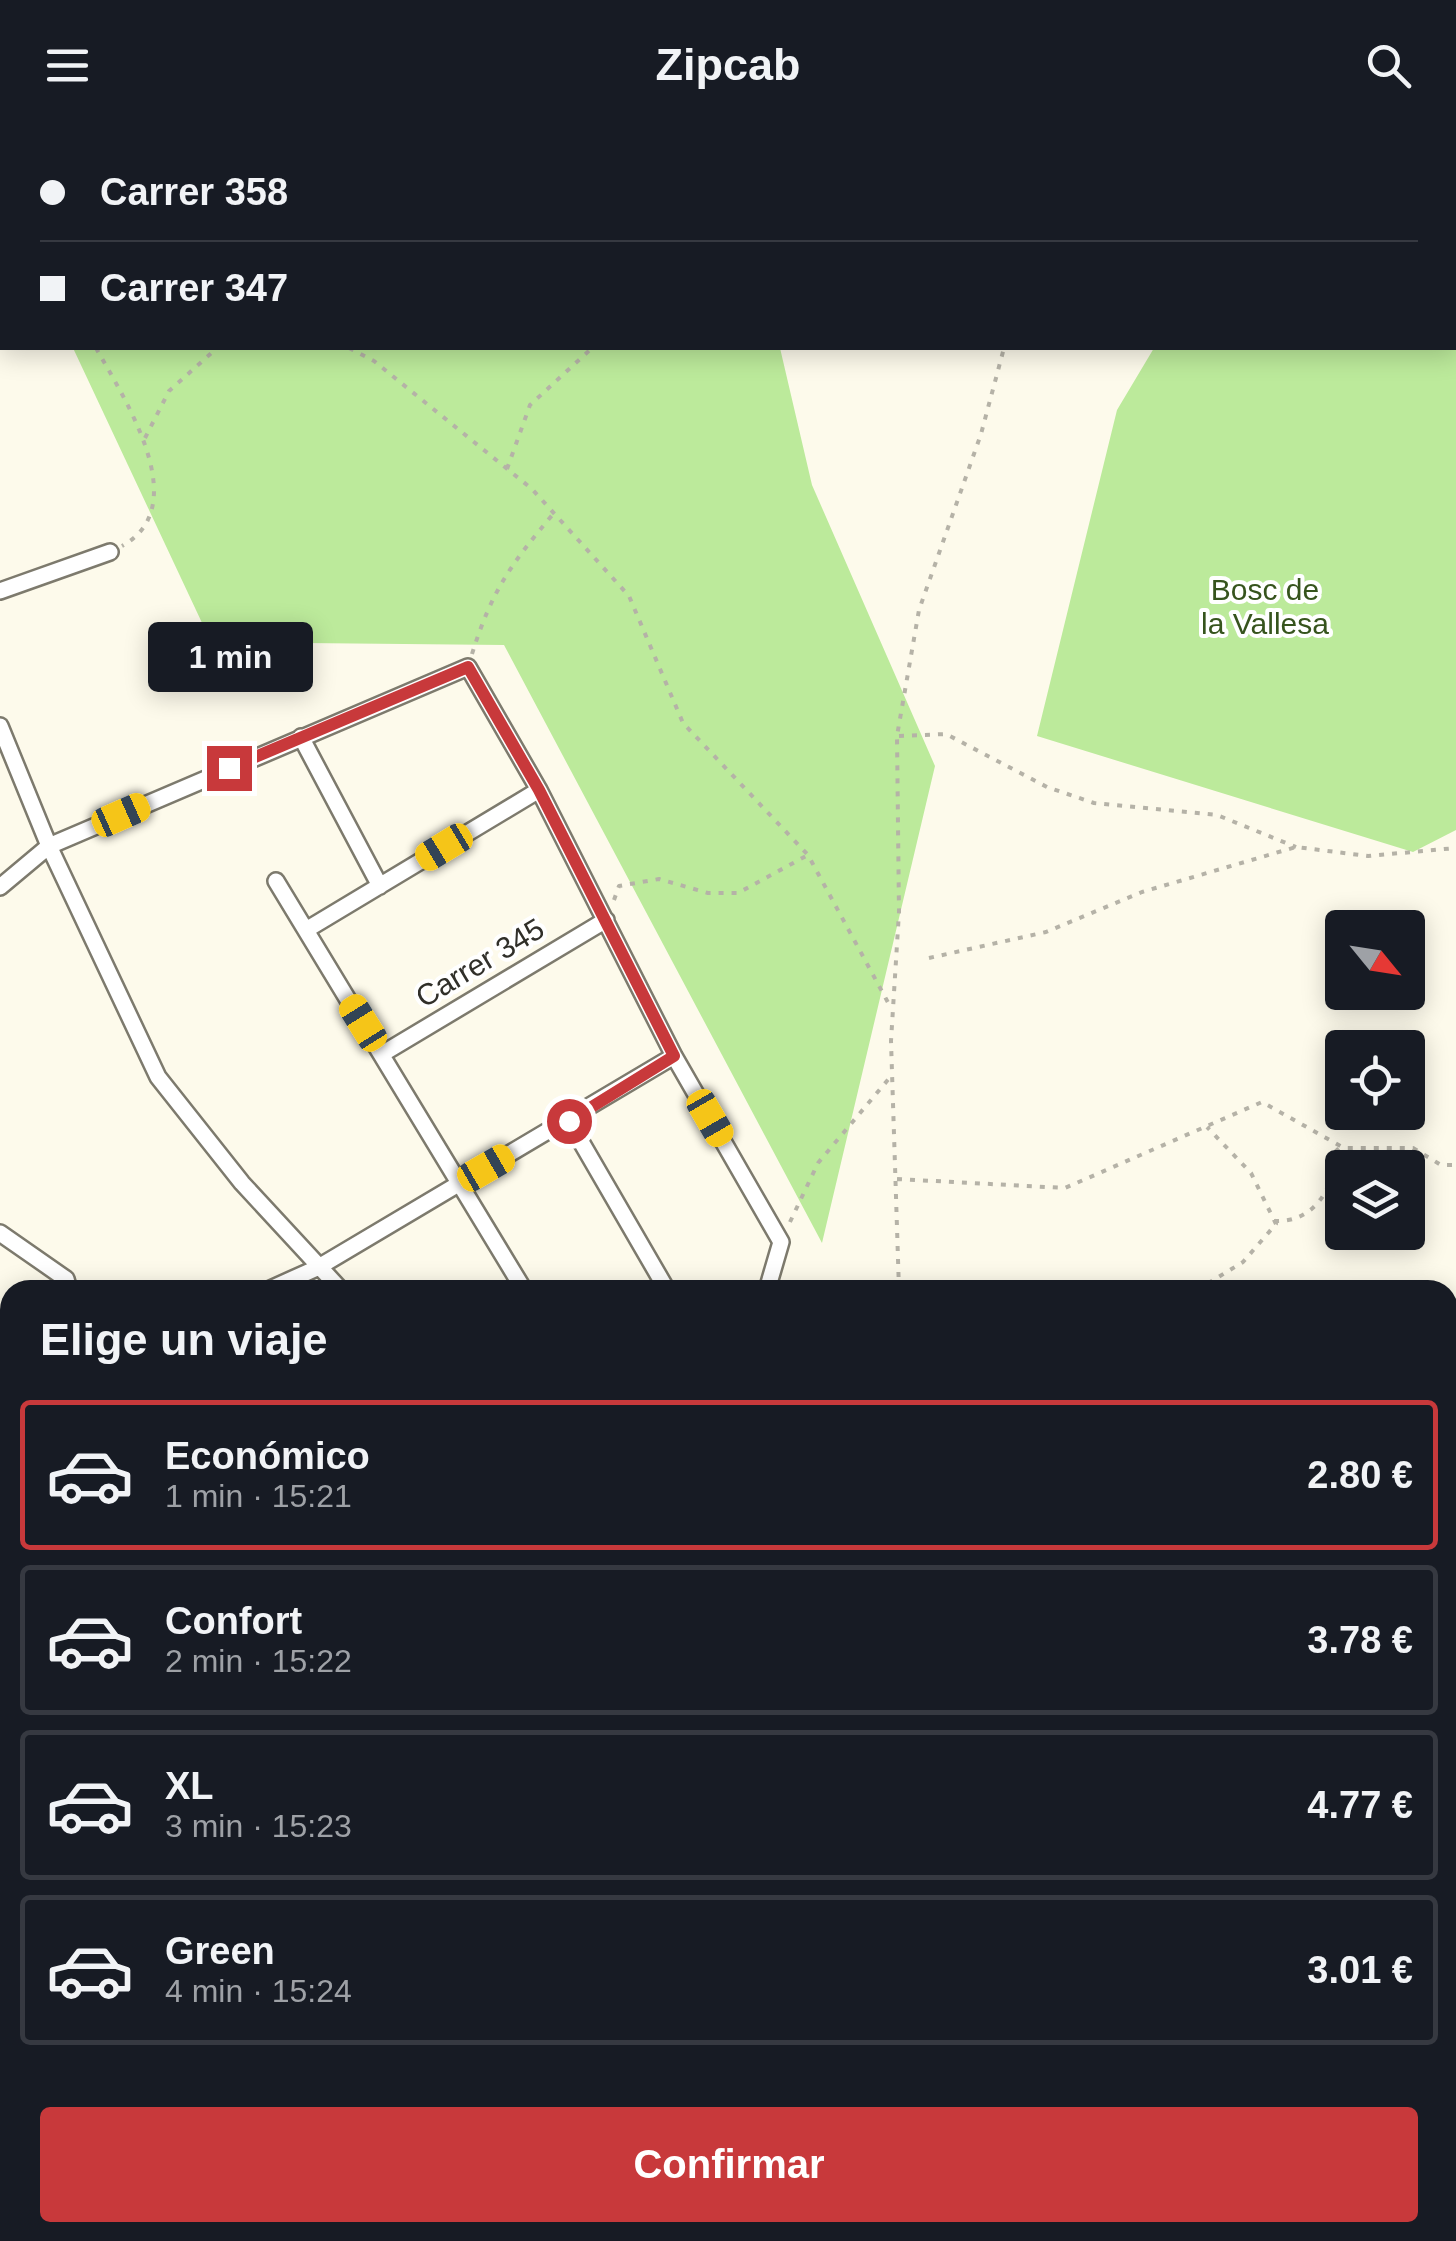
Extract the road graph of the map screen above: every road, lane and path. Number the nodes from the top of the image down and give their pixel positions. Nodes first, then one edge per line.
1 (97, 350) edge
2 (215, 350) edge
3 (352, 350) edge
4 (590, 350) edge
5 (1003, 350) edge
6 (145, 438) junction
7 (507, 469) junction
8 (554, 513) junction
9 (110, 552) joint
10 (0, 590) edge
11 (468, 667) junction
12 (0, 726) edge
13 (898, 736) junction
14 (301, 737) junction
15 (539, 790) junction
16 (50, 846) junction
17 (1296, 847) junction
18 (1456, 848) edge
19 (808, 855) junction
20 (276, 881) dead end
21 (380, 886) junction
22 (0, 887) edge
23 (606, 920) junction
24 (306, 930) junction
25 (929, 958) dead end
26 (892, 1008) junction
27 (382, 1054) junction
28 (674, 1056) junction
29 (892, 1075) junction
30 (569, 1121) junction
31 (1206, 1126) junction
32 (1341, 1146) junction
33 (1456, 1165) edge
34 (897, 1179) junction
35 (459, 1184) junction
36 (1274, 1221) junction
37 (0, 1233) edge
38 (781, 1242) junction
39 (317, 1268) junction
40 (66, 1280) edge
41 (290, 1280) edge
42 (330, 1280) edge
43 (518, 1280) edge
44 (660, 1280) edge
45 (770, 1280) edge
46 (899, 1280) edge
47 (1214, 1280) edge

1 - 6 path
2 - 6 path
3 - 7 path
4 - 7 path
5 - 13 path
6 - 9 path
7 - 8 path
8 - 11 path
8 - 19 path
9 - 10 street
11 - 14 street
11 - 15 street
12 - 16 street
13 - 17 path
13 - 26 path
14 - 16 street
14 - 21 street
15 - 21 street
15 - 23 street
16 - 22 street
16 - 39 street
17 - 18 path
17 - 25 path
19 - 23 path
19 - 26 path
20 - 24 street
21 - 24 street
23 - 27 street, Carrer 345
23 - 28 street
24 - 27 street
26 - 29 path
27 - 35 street
28 - 30 street
28 - 38 street
29 - 34 path
29 - 38 path
30 - 35 street
30 - 44 street
31 - 32 path
31 - 34 path
31 - 36 path
32 - 33 path
32 - 36 path
34 - 46 path
35 - 39 street
35 - 43 street
36 - 47 path
37 - 40 street
38 - 45 street
39 - 41 street
39 - 42 street

